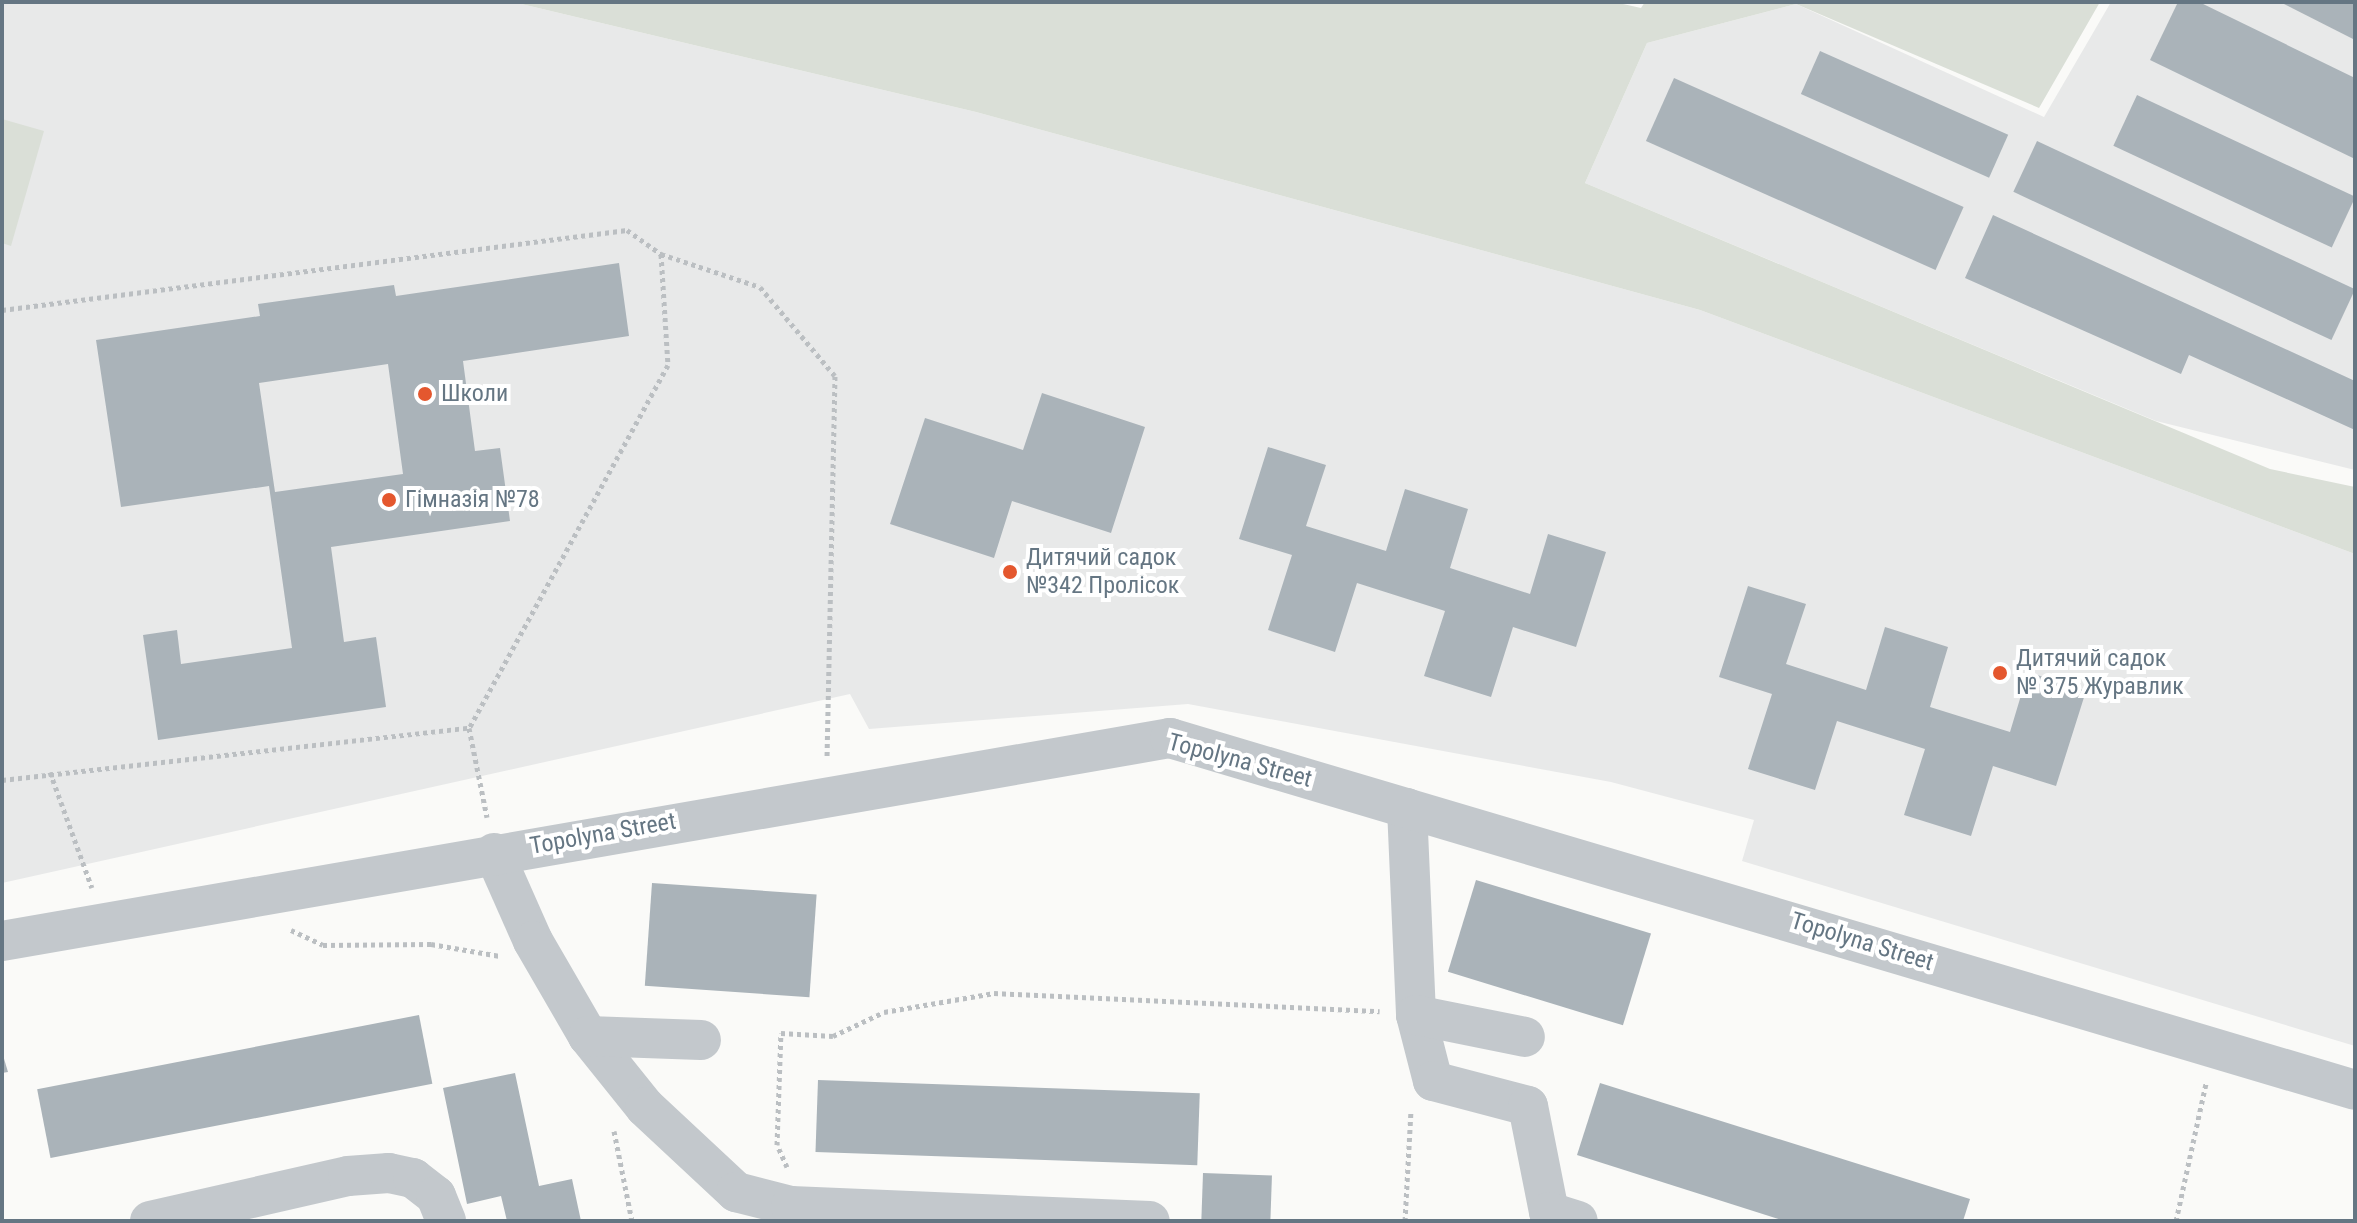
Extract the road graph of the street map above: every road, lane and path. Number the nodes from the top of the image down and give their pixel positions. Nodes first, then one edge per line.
1 (661, 254) junction
2 (2, 310) edge
3 (469, 728) junction
4 (50, 772) junction
5 (2, 780) edge
6 (826, 796) junction
7 (1407, 808) junction
8 (494, 853) junction
9 (105, 922) junction
10 (284, 927) dead end
11 (2, 941) edge
12 (511, 965) dead end
13 (1416, 1015) junction
14 (588, 1036) junction
15 (1525, 1037) dead end
16 (701, 1040) dead end
17 (2214, 1047) junction
18 (2355, 1090) edge
19 (1412, 1094) dead end
20 (611, 1114) dead end
21 (792, 1177) dead end
22 (736, 1207) edge
23 (150, 1221) edge
24 (446, 1221) edge
25 (632, 1221) edge
26 (1150, 1221) edge
27 (1405, 1221) edge
28 (1578, 1221) edge
29 (2176, 1221) edge

1 - 2 path
1 - 3 path
1 - 6 path
3 - 4 path
3 - 8 path
4 - 5 path
4 - 9 path
6 - 7 street, Topolyna Street
6 - 8 street, Topolyna Street
7 - 13 street
7 - 17 street, Topolyna Street
8 - 9 street, Topolyna Street
8 - 14 street
9 - 11 street, Topolyna Street
10 - 12 path
13 - 15 street
13 - 21 path
13 - 28 street
14 - 16 street
14 - 22 street
17 - 18 street, Topolyna Street
17 - 29 path
19 - 27 path
20 - 25 path
22 - 26 street
23 - 24 street

